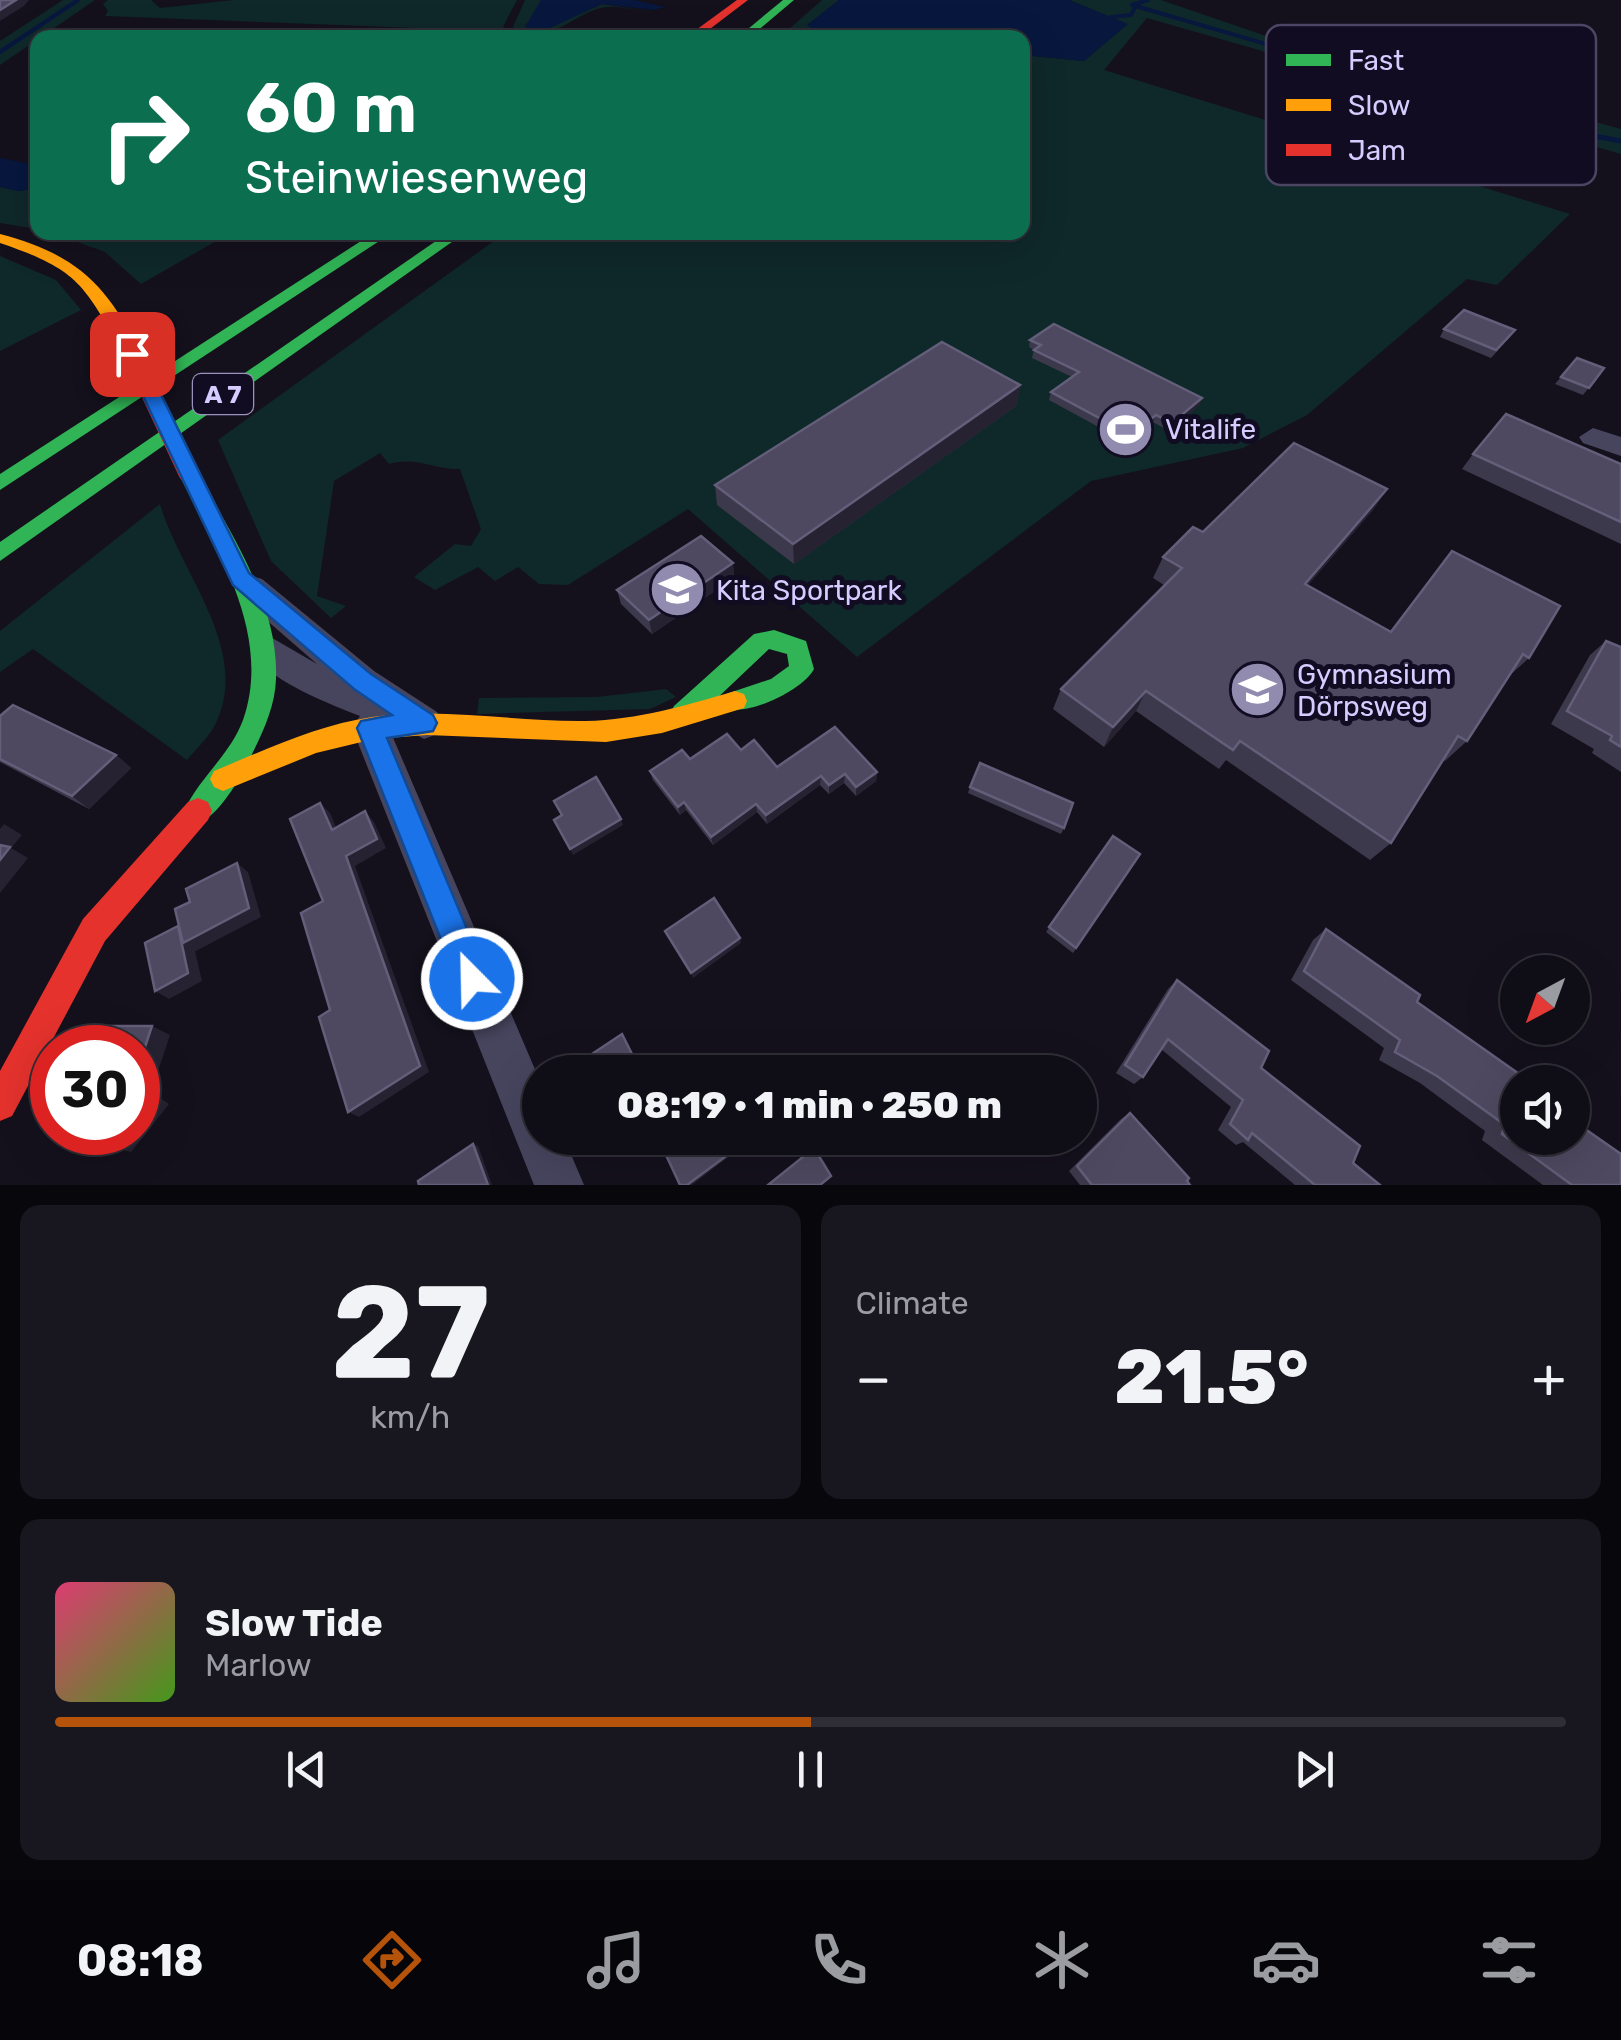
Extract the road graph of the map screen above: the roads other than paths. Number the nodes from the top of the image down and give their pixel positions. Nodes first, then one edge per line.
1 (744, 0) edge
2 (790, 0) edge
3 (701, 30) edge
4 (752, 30) edge
5 (0, 238) edge
6 (374, 240) edge
7 (448, 240) edge
8 (1593, 437) dead end
9 (1621, 447) edge
10 (0, 482) edge
11 (0, 552) edge
12 (240, 579) junction
13 (266, 650) junction
14 (683, 714) junction
15 (424, 723) junction
16 (370, 728) junction
17 (224, 780) junction
18 (0, 1104) edge
19 (559, 1185) edge

1 - 3 main road
2 - 4 main road
5 - 12 main road, bridge
6 - 10 main road, A 7
7 - 11 main road, A 7
8 - 9 street
12 - 13 main road
12 - 15 street
13 - 15 street
13 - 17 main road
14 - 14 main road
14 - 15 main road
15 - 16 main road
16 - 17 main road
16 - 19 street
17 - 18 main road

